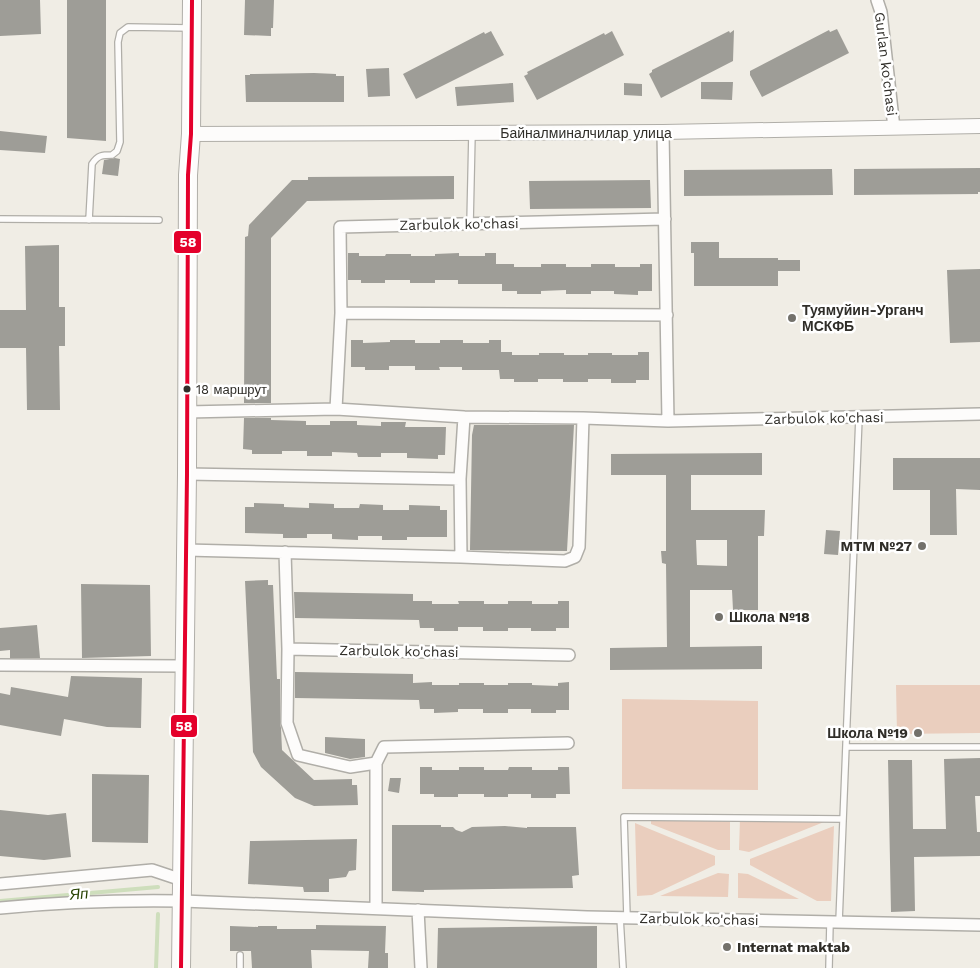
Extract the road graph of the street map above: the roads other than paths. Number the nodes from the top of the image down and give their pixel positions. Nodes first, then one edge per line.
1 (192, 0) edge
2 (877, 0) edge
3 (191, 28) junction
4 (980, 126) edge
5 (894, 128) junction
6 (663, 132) junction
7 (472, 133) junction
8 (191, 134) junction
9 (0, 219) edge
10 (665, 219) junction
11 (89, 220) junction
12 (159, 220) dead end
13 (470, 224) junction
14 (341, 313) junction
15 (667, 315) junction
16 (336, 410) junction
17 (188, 412) junction
18 (980, 414) edge
19 (464, 417) junction
20 (859, 417) junction
21 (583, 418) junction
22 (668, 421) junction
23 (187, 474) junction
24 (460, 479) junction
25 (186, 550) junction
26 (285, 552) junction
27 (461, 557) junction
28 (288, 649) junction
29 (569, 654) dead end
30 (0, 666) edge
31 (185, 666) junction
32 (568, 743) dead end
33 (846, 747) junction
34 (980, 747) edge
35 (376, 763) junction
36 (843, 819) junction
37 (182, 880) junction
38 (0, 884) edge
39 (183, 901) junction
40 (0, 908) edge
41 (376, 908) junction
42 (418, 910) junction
43 (624, 917) junction
44 (835, 922) junction
45 (980, 925) edge
46 (240, 956) dead end
47 (181, 968) edge
48 (240, 968) edge
49 (421, 968) edge
50 (624, 968) edge
51 (829, 968) edge

1 - 3 main road
2 - 5 street, Gurlan ko'chasi
3 - 8 main road
3 - 11 lane
4 - 5 street, Байналминалчилар улица
5 - 6 street, Байналминалчилар улица
6 - 7 street, Байналминалчилар улица
6 - 10 street
7 - 8 street, Байналминалчилар улица
7 - 13 lane
8 - 17 main road
9 - 11 lane
10 - 13 street, Zarbulok ko'chasi
10 - 15 street
11 - 12 lane
13 - 14 street, Zarbulok ko'chasi
14 - 15 street
14 - 16 street, Zarbulok ko'chasi
15 - 22 street
16 - 17 street
16 - 19 street, Zarbulok ko'chasi
17 - 23 main road
18 - 20 street, Zarbulok ko'chasi
19 - 21 street, Zarbulok ko'chasi
19 - 24 street
20 - 22 street, Zarbulok ko'chasi
20 - 33 lane
21 - 22 street, Zarbulok ko'chasi
21 - 27 street
23 - 24 street
23 - 25 main road
24 - 27 street
25 - 26 street
25 - 31 main road
26 - 27 street
26 - 28 street
28 - 29 street, Zarbulok ko'chasi
28 - 35 street
30 - 31 street
31 - 37 main road
32 - 35 street
33 - 34 lane
33 - 36 lane
35 - 41 street
36 - 43 lane
36 - 44 lane
37 - 38 street
37 - 39 main road
39 - 40 street, Zarbulok ko'chasi
39 - 41 street, Zarbulok ko'chasi
39 - 47 main road
41 - 42 street, Zarbulok ko'chasi
42 - 43 street, Zarbulok ko'chasi
42 - 49 street
43 - 44 street, Zarbulok ko'chasi
43 - 50 lane
44 - 45 street, Zarbulok ko'chasi
44 - 51 lane
46 - 48 lane

